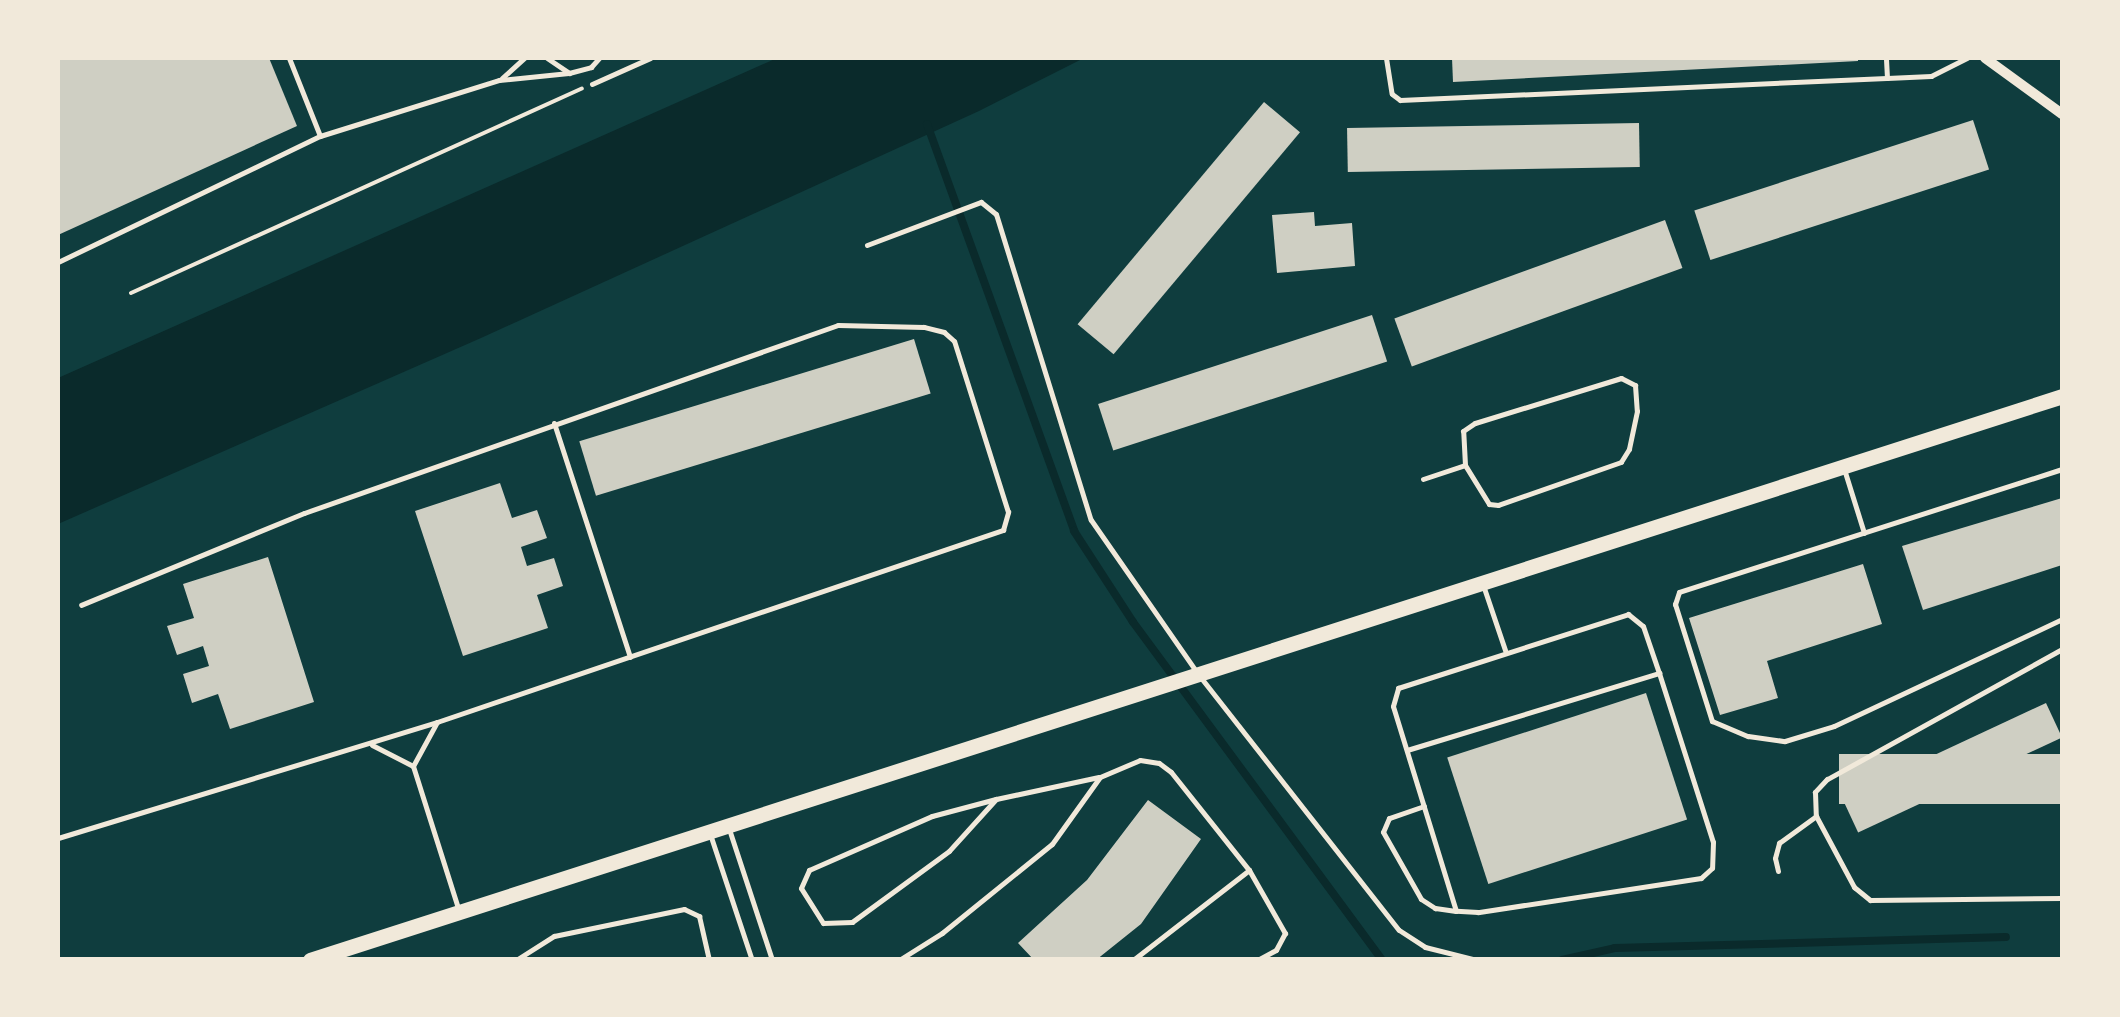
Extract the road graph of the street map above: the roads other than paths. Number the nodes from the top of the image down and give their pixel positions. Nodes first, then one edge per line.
1 (289, 58) edge
2 (524, 58) edge
3 (547, 58) edge
4 (599, 58) edge
5 (650, 58) edge
6 (1386, 58) edge
7 (1886, 58) edge
8 (1966, 58) edge
9 (1985, 58) edge
10 (569, 73) junction
11 (1887, 78) junction
12 (500, 80) junction
13 (592, 84) road end
14 (2062, 114) edge
15 (320, 136) junction
16 (866, 244) dead end
17 (58, 262) edge
18 (2062, 396) edge
19 (554, 423) junction
20 (1465, 465) junction
21 (1844, 466) junction
22 (2062, 469) edge
23 (1422, 479) dead end
24 (1864, 533) junction
25 (1482, 582) junction
26 (81, 605) dead end
27 (2062, 619) edge
28 (2062, 649) edge
29 (1506, 651) junction
30 (630, 657) junction
31 (1659, 673) junction
32 (1198, 674) junction
33 (437, 722) junction
34 (369, 744) junction
35 (1407, 750) junction
36 (413, 766) junction
37 (1100, 777) junction
38 (996, 799) junction
39 (1424, 806) junction
40 (1816, 816) junction
41 (728, 825) junction
42 (709, 830) junction
43 (58, 838) edge
44 (1249, 870) junction
45 (1778, 871) dead end
46 (2062, 898) edge
47 (1456, 911) junction
48 (460, 912) junction
49 (310, 960) edge
50 (516, 960) edge
51 (708, 960) edge
52 (752, 960) edge
53 (772, 960) edge
54 (900, 960) edge
55 (1133, 960) edge
56 (1257, 960) edge
57 (1476, 960) edge

1 - 15 lane
2 - 12 lane
3 - 10 lane
4 - 10 lane
5 - 13 lane
6 - 11 lane
7 - 11 lane
8 - 11 lane
9 - 14 street
10 - 12 lane
12 - 15 lane
15 - 17 lane
16 - 32 lane
18 - 21 main road
19 - 26 lane
19 - 30 lane
19 - 30 lane
20 - 20 lane
20 - 23 lane
21 - 24 lane
21 - 25 main road
22 - 24 lane
24 - 27 lane
25 - 29 lane
25 - 32 main road
28 - 40 lane
29 - 31 lane
29 - 35 lane
30 - 33 lane
31 - 35 lane
31 - 47 lane
32 - 41 main road
32 - 57 lane
33 - 34 lane
33 - 36 lane
34 - 36 lane
34 - 43 lane
35 - 39 lane
36 - 48 lane
37 - 38 lane
37 - 44 lane
37 - 54 lane
38 - 38 lane
39 - 47 lane
39 - 47 lane
40 - 45 lane
40 - 46 lane
41 - 42 main road
41 - 53 lane
42 - 48 main road
42 - 52 lane
44 - 55 lane
44 - 56 lane
48 - 49 main road
50 - 51 lane

